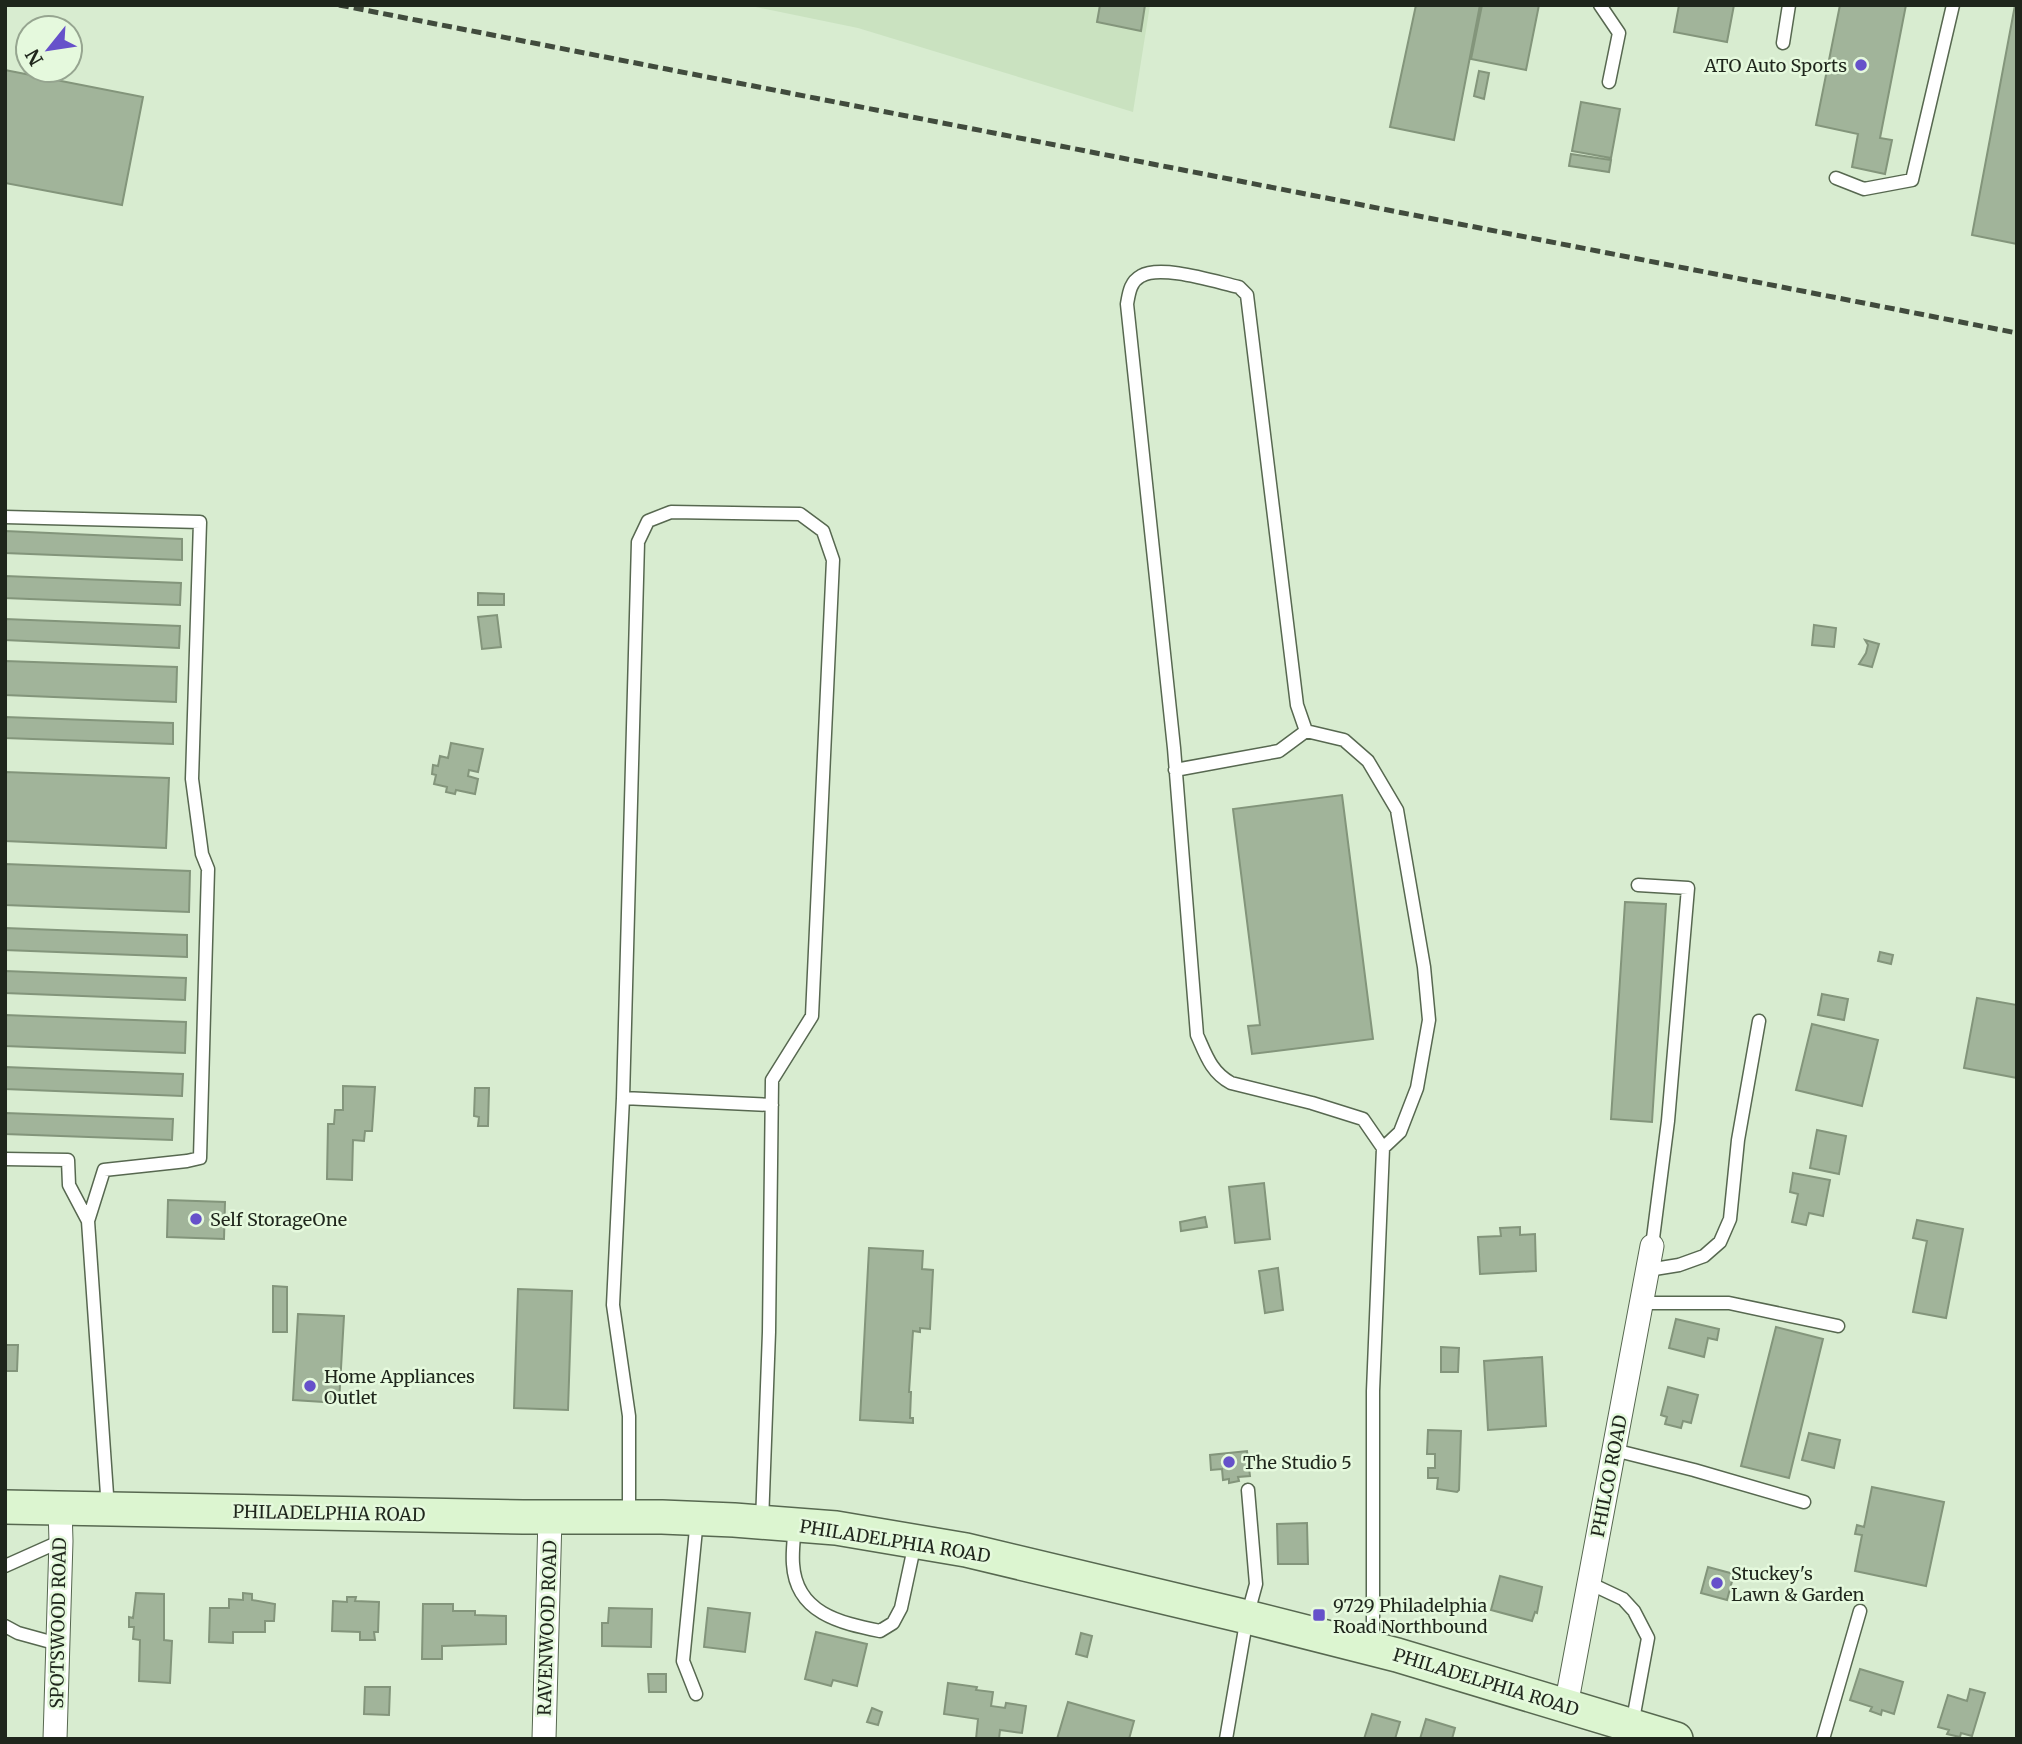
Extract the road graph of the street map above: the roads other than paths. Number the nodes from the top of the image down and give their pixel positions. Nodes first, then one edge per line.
1 (1600, 5) edge
2 (1789, 5) edge
3 (1952, 5) edge
4 (1783, 43) dead end
5 (1609, 82) dead end
6 (1836, 178) dead end
7 (5, 517) edge
8 (1306, 731) junction
9 (1175, 770) junction
10 (1638, 885) dead end
11 (1759, 1021) dead end
12 (623, 1098) junction
13 (772, 1105) junction
14 (1383, 1148) junction
15 (5, 1158) edge
16 (88, 1221) junction
17 (1653, 1246) joint
18 (1648, 1270) junction
19 (1642, 1303) junction
20 (1838, 1326) dead end
21 (1614, 1450) junction
22 (1248, 1490) dead end
23 (1804, 1502) dead end
24 (5, 1507) edge
25 (60, 1508) junction
26 (108, 1509) junction
27 (550, 1517) junction
28 (629, 1517) junction
29 (697, 1518) junction
30 (762, 1522) junction
31 (795, 1525) junction
32 (61, 1541) junction
33 (915, 1542) junction
34 (5, 1566) edge
35 (1589, 1583) junction
36 (1860, 1611) dead end
37 (1247, 1617) junction
38 (5, 1626) edge
39 (58, 1644) junction
40 (1373, 1649) junction
41 (696, 1694) dead end
42 (1566, 1706) junction
43 (1632, 1726) junction
44 (55, 1739) edge
45 (544, 1739) edge
46 (1226, 1739) edge
47 (1676, 1739) edge
48 (1824, 1739) edge

1 - 5 lane
2 - 4 lane
3 - 6 lane
7 - 16 lane
8 - 9 lane
8 - 9 lane
8 - 14 lane
9 - 14 lane
10 - 17 lane
11 - 18 lane
12 - 13 lane
12 - 13 lane
12 - 28 lane
13 - 30 lane
14 - 40 lane
15 - 16 lane
16 - 26 lane
17 - 18 street, PHILCO ROAD
18 - 19 street, PHILCO ROAD
19 - 20 lane
19 - 21 street, PHILCO ROAD
21 - 23 lane
21 - 35 street, PHILCO ROAD
22 - 37 lane
24 - 25 main road, PHILADELPHIA ROAD
25 - 26 main road, PHILADELPHIA ROAD
25 - 32 street, SPOTSWOOD ROAD
26 - 27 main road, PHILADELPHIA ROAD
27 - 28 main road, PHILADELPHIA ROAD
27 - 45 street, RAVENWOOD ROAD
28 - 29 main road, PHILADELPHIA ROAD
29 - 30 main road, PHILADELPHIA ROAD
29 - 41 lane
30 - 31 main road, PHILADELPHIA ROAD
31 - 33 main road, PHILADELPHIA ROAD
31 - 33 lane
32 - 34 lane
32 - 39 street, SPOTSWOOD ROAD
33 - 37 main road, PHILADELPHIA ROAD
35 - 42 street, PHILCO ROAD
35 - 43 lane
36 - 48 lane
37 - 40 main road, PHILADELPHIA ROAD
37 - 46 lane
38 - 39 lane
39 - 44 street, SPOTSWOOD ROAD
40 - 42 main road, PHILADELPHIA ROAD
42 - 43 main road, PHILADELPHIA ROAD
43 - 47 main road, PHILADELPHIA ROAD

